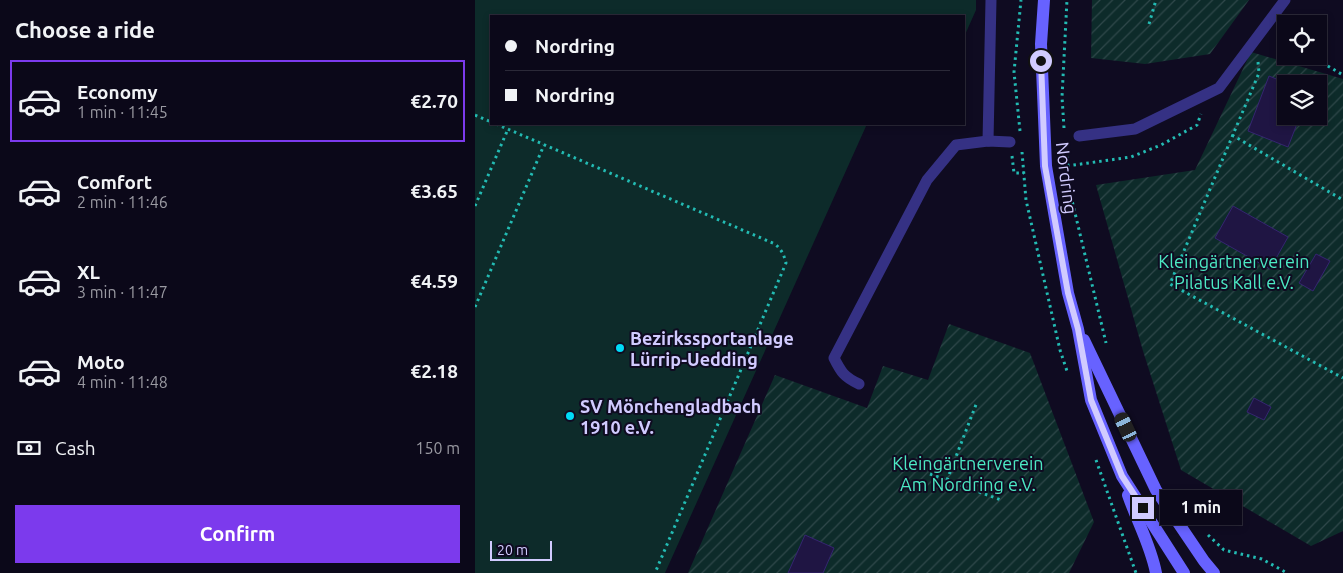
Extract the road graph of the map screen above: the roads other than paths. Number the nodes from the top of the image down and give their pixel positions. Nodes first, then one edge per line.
1 (991, 0) edge
2 (1044, 0) edge
3 (1285, 0) edge
4 (1079, 136) dead end
5 (988, 140) junction
6 (1010, 142) road end
7 (1078, 329) junction
8 (859, 384) dead end
9 (1122, 476) junction
10 (1156, 573) edge
11 (1184, 573) edge
12 (1214, 573) edge

1 - 5 lane
2 - 7 main road, Nordring
3 - 4 lane
5 - 6 lane
5 - 8 lane
7 - 9 main road, Nordring
7 - 12 main road, Nordring
9 - 10 main road
9 - 11 main road, Nordring

